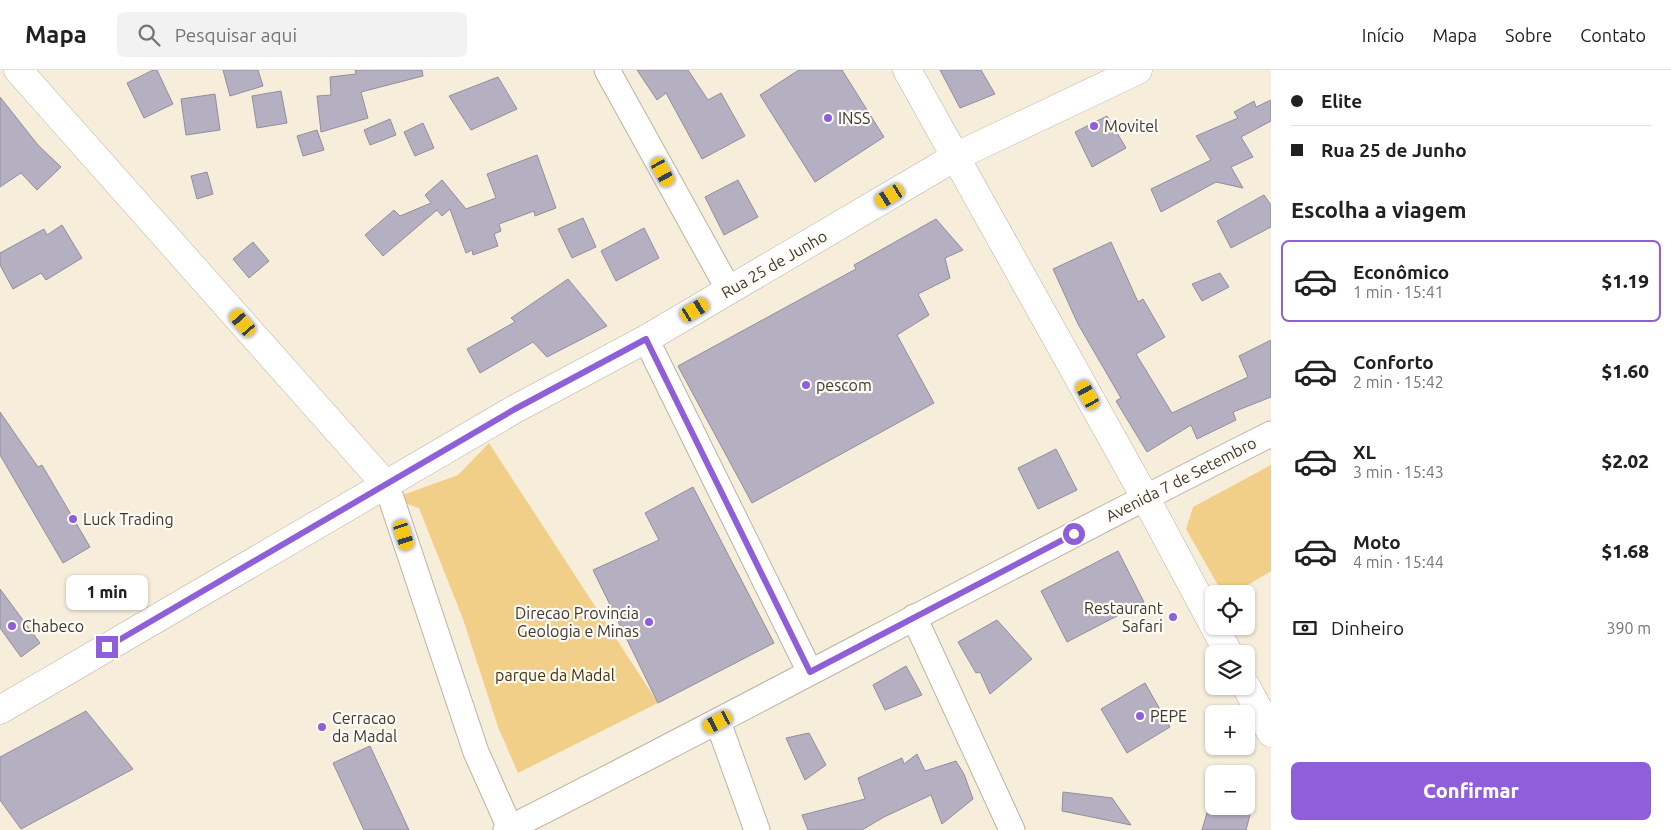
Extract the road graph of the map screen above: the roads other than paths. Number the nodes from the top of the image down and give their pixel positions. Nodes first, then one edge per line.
1 (18, 70) edge
2 (607, 70) edge
3 (907, 70) edge
4 (1138, 70) edge
5 (957, 156) junction
6 (729, 290) junction
7 (646, 339) junction
8 (1271, 434) edge
9 (386, 486) junction
10 (1145, 497) junction
11 (1205, 609) edge
12 (914, 617) junction
13 (810, 672) junction
14 (1251, 695) edge
15 (0, 710) edge
16 (718, 722) junction
17 (1271, 733) edge
18 (508, 829) edge
19 (757, 830) edge
20 (1012, 830) edge

1 - 9 street
2 - 6 street
3 - 5 street
4 - 5 street, Rua 25 de Junho
5 - 6 street, Rua 25 de Junho
5 - 10 street
6 - 7 street, Rua 25 de Junho
7 - 9 street, Rua 25 de Junho
7 - 13 street
8 - 10 street, Avenida 7 de Setembro
9 - 15 street, Rua 25 de Junho
9 - 18 street
10 - 11 street
10 - 12 street, Avenida 7 de Setembro
12 - 13 street, Avenida 7 de Setembro
12 - 20 street
13 - 16 street, Avenida 7 de Setembro
14 - 17 street
16 - 18 street, Avenida 7 de Setembro
16 - 19 street

